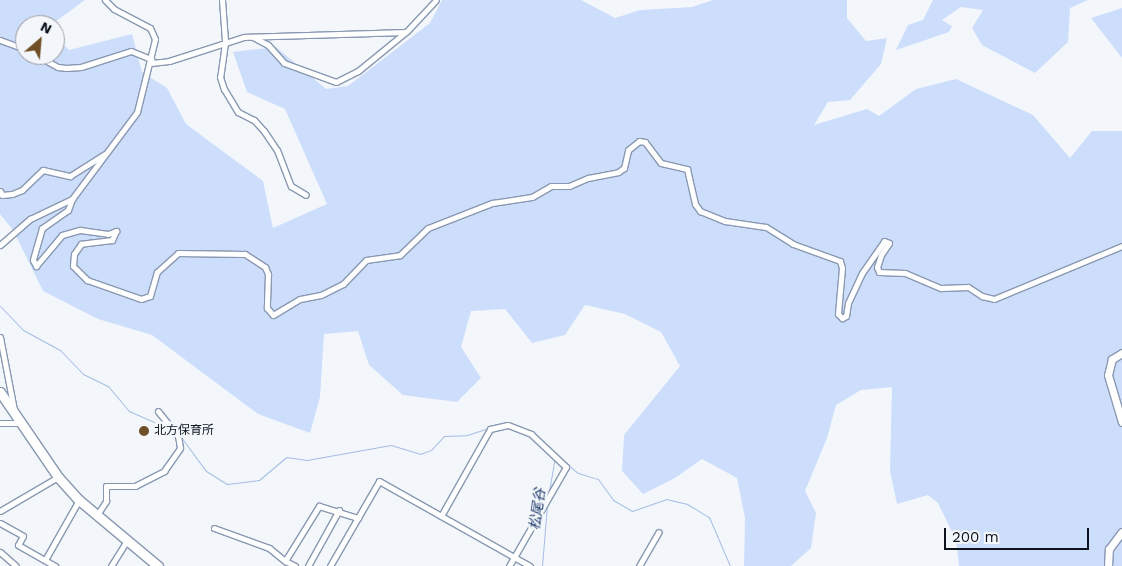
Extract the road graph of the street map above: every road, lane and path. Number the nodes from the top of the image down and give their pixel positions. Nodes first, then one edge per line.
1 (105, 0) edge
2 (222, 0) edge
3 (436, 0) edge
4 (404, 32) junction
5 (253, 37) junction
6 (0, 40) edge
7 (225, 42) junction
8 (15, 45) edge
9 (151, 61) junction
10 (54, 65) edge
11 (105, 154) junction
12 (0, 191) edge
13 (306, 195) dead end
14 (72, 199) junction
15 (0, 245) edge
16 (1122, 246) edge
17 (0, 337) edge
18 (1122, 353) edge
19 (0, 392) edge
20 (158, 411) dead end
21 (14, 412) junction
22 (1122, 422) edge
23 (0, 423) edge
24 (21, 423) junction
25 (58, 477) junction
26 (80, 500) junction
27 (339, 510) junction
28 (0, 511) edge
29 (98, 515) junction
30 (441, 516) junction
31 (358, 518) junction
32 (0, 523) edge
33 (214, 528) dead end
34 (659, 532) dead end
35 (1122, 532) edge
36 (127, 540) junction
37 (0, 552) edge
38 (515, 557) junction
39 (45, 560) junction
40 (285, 561) junction
41 (16, 566) edge
42 (55, 566) edge
43 (111, 566) edge
44 (158, 566) edge
45 (295, 566) edge
46 (308, 566) edge
47 (330, 566) edge
48 (509, 566) edge
49 (530, 566) edge
50 (639, 566) edge
51 (1108, 566) edge

1 - 9 street
2 - 7 street
3 - 4 street
4 - 5 street
4 - 5 street
5 - 7 street
6 - 8 street
7 - 9 street
7 - 13 street
9 - 10 street
9 - 11 street
11 - 12 street
11 - 14 street
14 - 15 street
14 - 16 street
17 - 21 street
18 - 22 main road
19 - 21 highway
20 - 29 street
21 - 24 highway
23 - 24 street
24 - 25 highway
25 - 26 highway
25 - 28 street
26 - 29 highway
26 - 39 street
27 - 31 street
27 - 40 street
27 - 46 street
29 - 36 highway
30 - 31 street
30 - 38 street
30 - 38 street
31 - 47 street
32 - 39 street
33 - 40 street
34 - 50 street
35 - 51 main road
36 - 43 street
36 - 44 highway
37 - 41 street
38 - 48 street
38 - 49 street
39 - 42 street
40 - 45 street

